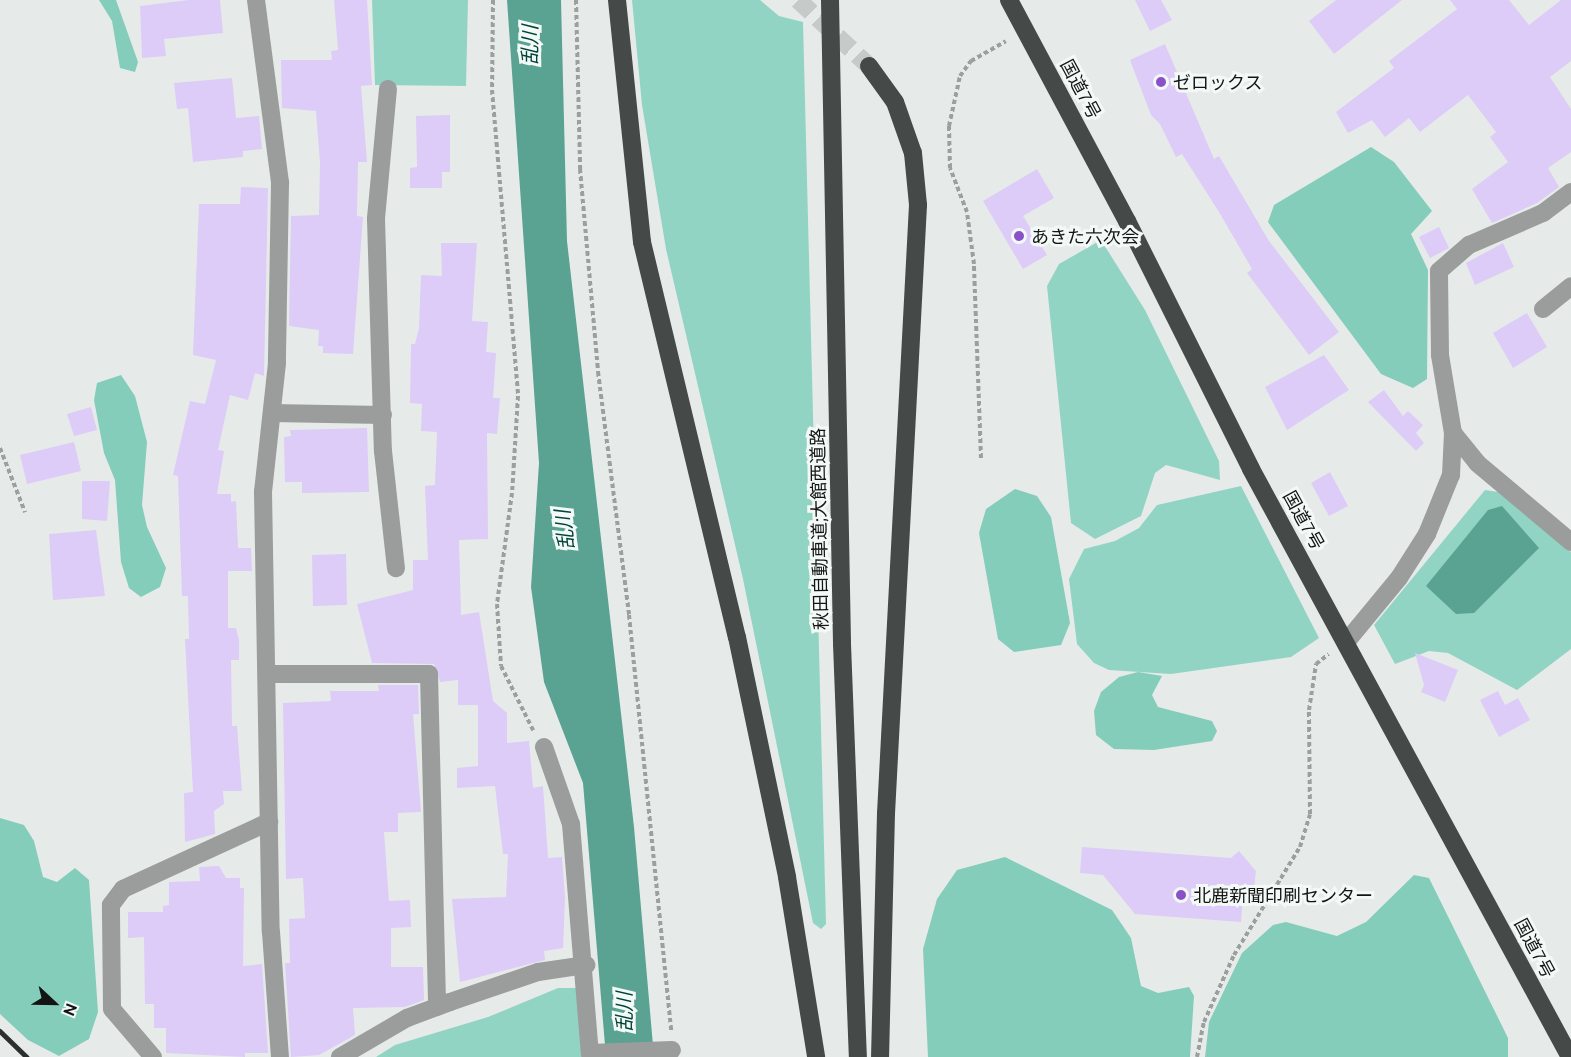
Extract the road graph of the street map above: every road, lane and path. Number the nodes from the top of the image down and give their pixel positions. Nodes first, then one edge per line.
1 (256, 0) edge
2 (493, 0) edge
3 (576, 0) edge
4 (616, 0) edge
5 (830, 0) edge
6 (1009, 0) edge
7 (1025, 30) junction
8 (869, 66) tunnel mouth
9 (388, 89) dead end
10 (1571, 192) edge
11 (1571, 286) edge
12 (1542, 309) dead end
13 (272, 413) junction
14 (383, 415) junction
15 (1454, 433) junction
16 (0, 448) edge
17 (981, 458) dead end
18 (25, 512) dead end
19 (1571, 542) edge
20 (396, 568) dead end
21 (1347, 641) junction
22 (267, 674) junction
23 (543, 747) joint
24 (269, 822) junction
25 (586, 965) junction
26 (437, 1007) junction
27 (672, 1050) joint
28 (153, 1057) edge
29 (280, 1057) edge
30 (340, 1057) edge
31 (816, 1057) edge
32 (858, 1057) edge
33 (880, 1057) edge
34 (1197, 1057) edge
35 (1570, 1057) edge

1 - 13 street
2 - 23 path
3 - 27 path
4 - 31 highway
5 - 32 highway, 秋田自動車道;大館西道路
6 - 7 highway, 国道7号
7 - 17 path
7 - 21 highway, 国道7号
8 - 33 highway
9 - 14 street
10 - 15 street
11 - 12 street
13 - 14 street
13 - 22 street
14 - 20 street
15 - 19 street
15 - 21 street
16 - 18 path
21 - 34 path
21 - 35 highway, 国道7号
22 - 24 street
22 - 26 street
23 - 25 street
24 - 28 street
24 - 29 street
25 - 26 street
25 - 27 street
26 - 30 street

